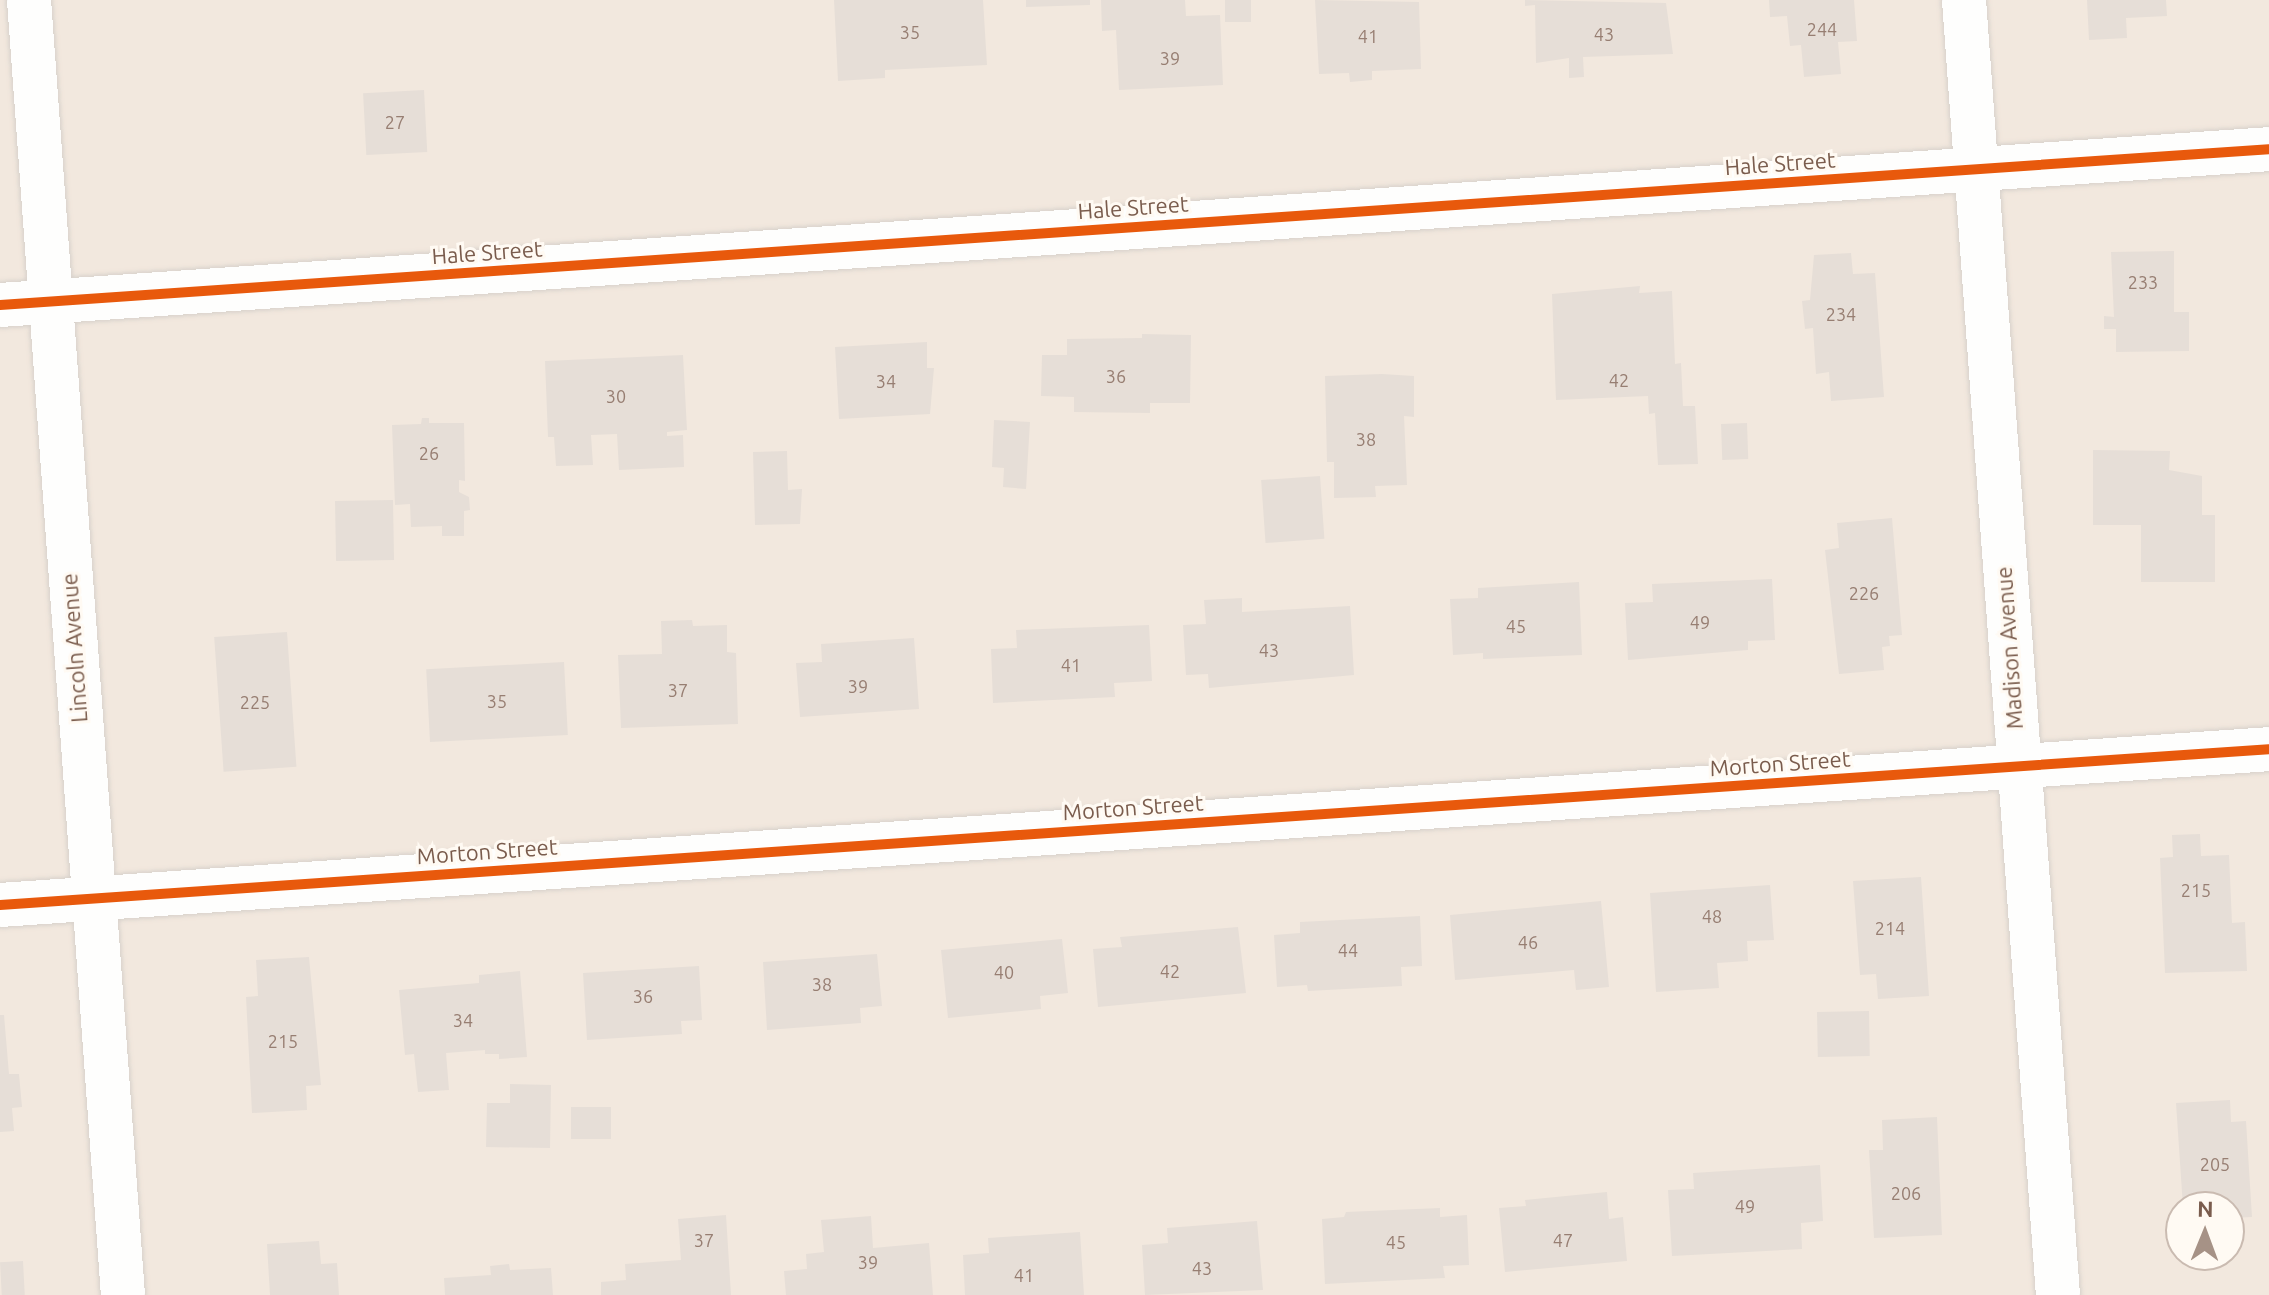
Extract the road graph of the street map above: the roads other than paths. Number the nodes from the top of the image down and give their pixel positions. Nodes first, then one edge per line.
1 (29, 0) edge
2 (1964, 0) edge
3 (2269, 149) edge
4 (1976, 170) junction
5 (49, 302) junction
6 (0, 305) edge
7 (2269, 749) edge
8 (2018, 767) junction
9 (92, 898) junction
10 (0, 905) edge
11 (123, 1295) edge
12 (2058, 1295) edge

1 - 5 street, Lincoln Avenue
2 - 4 street, Madison Avenue
3 - 4 street, Hale Street
4 - 5 street, Hale Street
4 - 8 street, Madison Avenue
5 - 6 street, Hale Street
5 - 9 street, Lincoln Avenue
7 - 8 street, Morton Street
8 - 9 street, Morton Street
8 - 12 street, Madison Avenue
9 - 10 street, Morton Street
9 - 11 street, Lincoln Avenue

